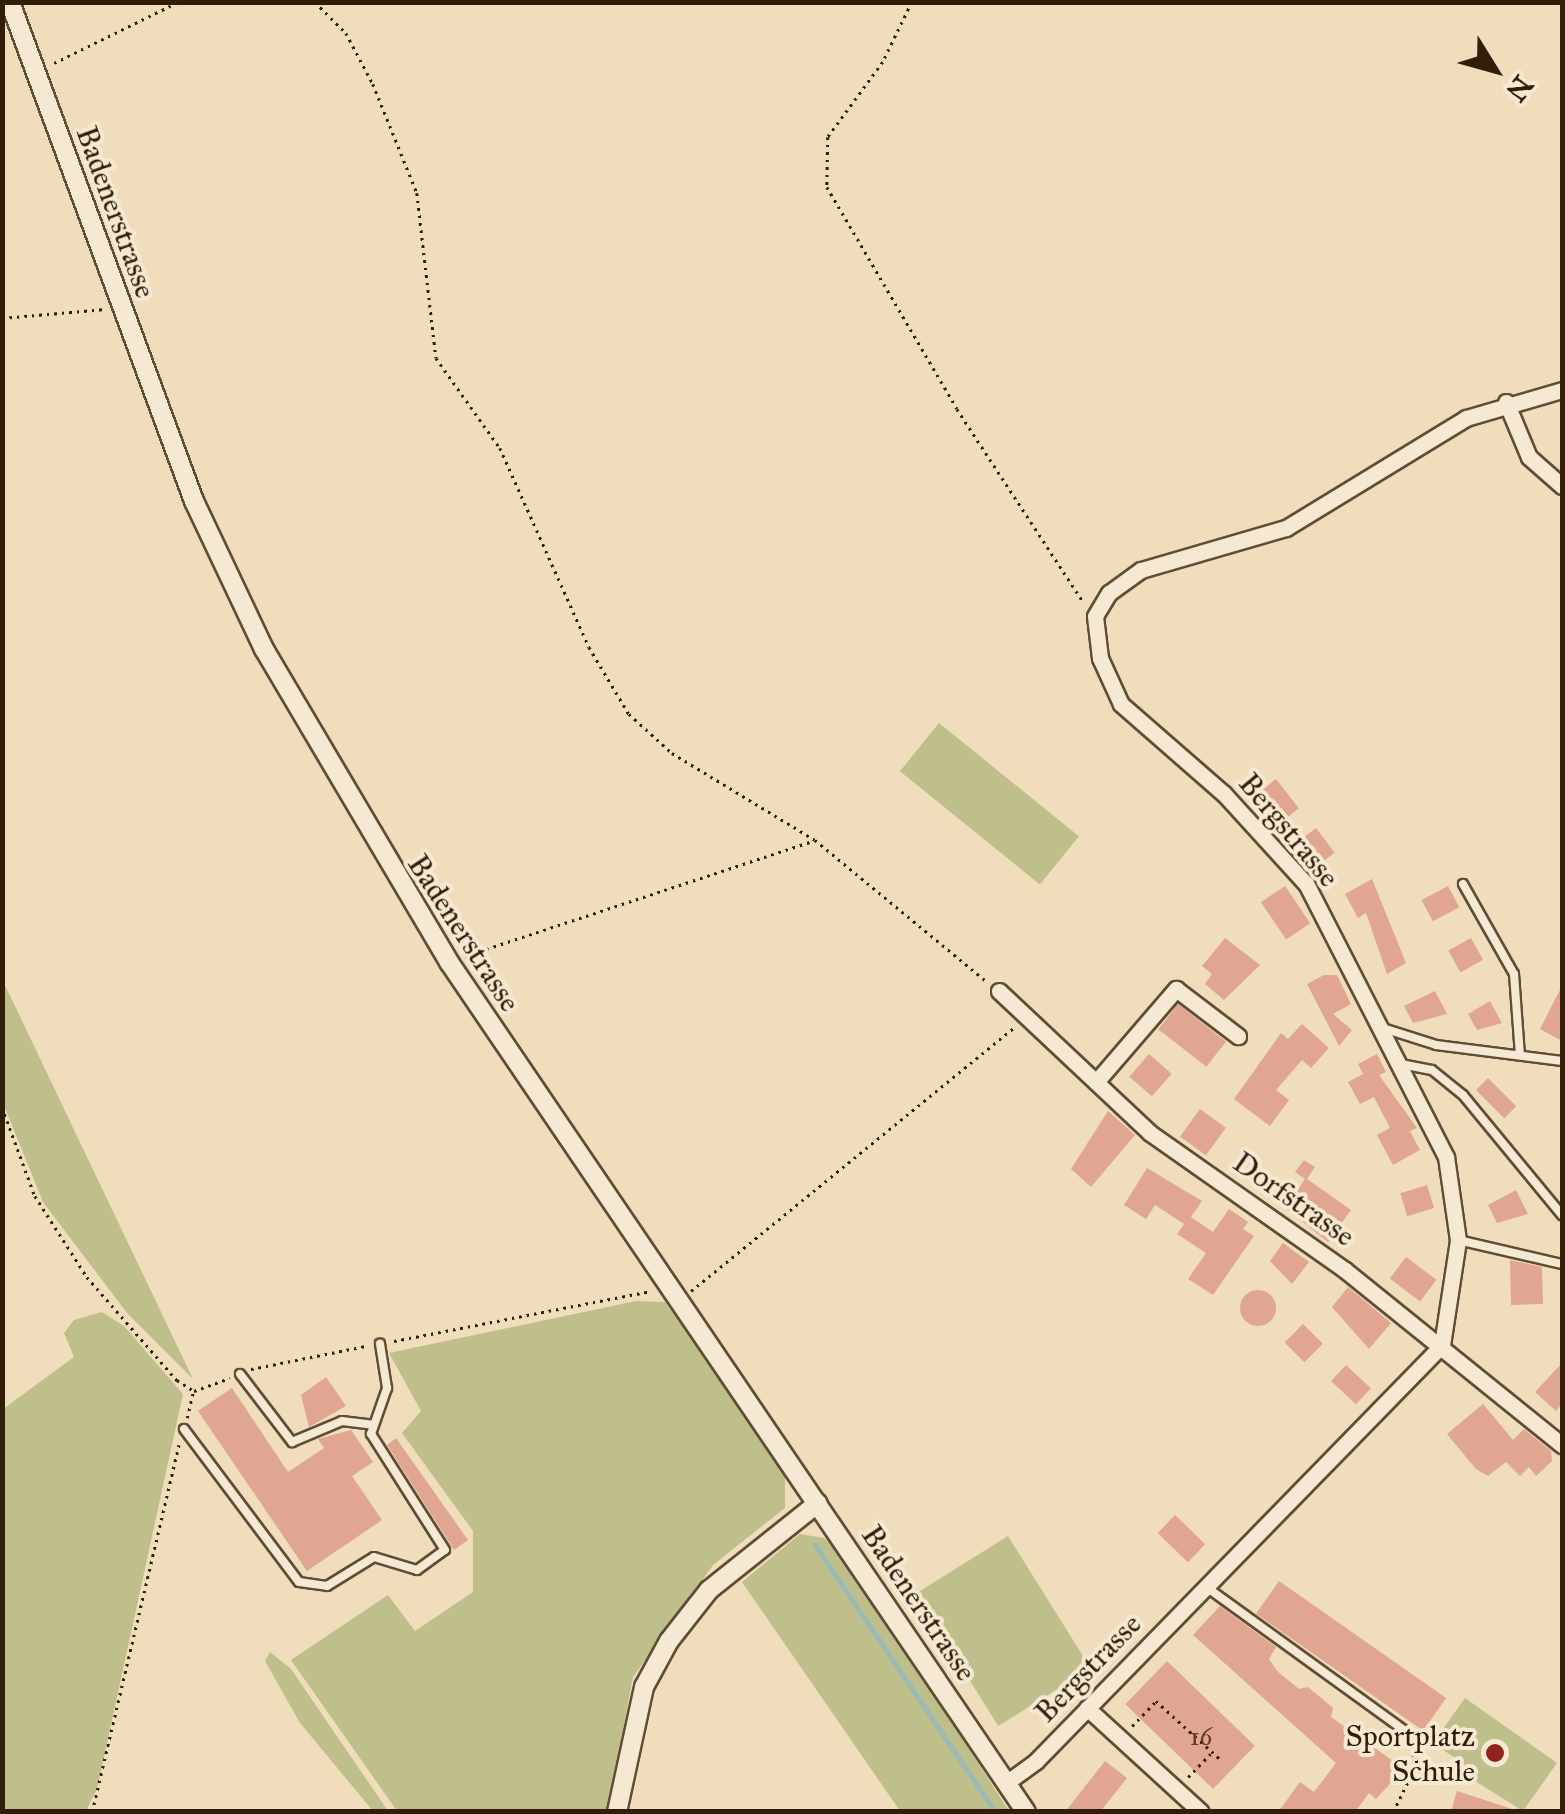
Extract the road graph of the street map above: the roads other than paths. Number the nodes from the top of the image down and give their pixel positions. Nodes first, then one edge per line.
1 (10, 2) edge
2 (1562, 390) edge
3 (1506, 402) junction
4 (1562, 486) edge
5 (1463, 884) dead end
6 (999, 992) road end
7 (1386, 1029) junction
8 (1238, 1036) dead end
9 (1520, 1055) junction
10 (1562, 1061) edge
11 (1406, 1065) junction
12 (1096, 1082) junction
13 (1562, 1215) edge
14 (1458, 1240) junction
15 (1562, 1264) edge
16 (380, 1344) road end
17 (1442, 1345) junction
18 (240, 1374) road end
19 (373, 1425) junction
20 (184, 1429) road end
21 (1562, 1445) edge
22 (818, 1503) junction
23 (1205, 1586) junction
24 (1087, 1708) junction
25 (1406, 1730) road end
26 (1006, 1783) junction
27 (617, 1812) edge
28 (1026, 1812) edge
29 (1201, 1812) edge

1 - 22 street, Badenerstrasse
2 - 3 street
3 - 4 street
3 - 7 street, Bergstrasse
5 - 9 lane
6 - 12 street, Dorfstrasse
7 - 9 lane
7 - 11 street, Bergstrasse
8 - 12 street
9 - 10 lane
11 - 13 lane
11 - 14 street, Bergstrasse
12 - 17 street, Dorfstrasse
14 - 15 lane
14 - 17 street, Bergstrasse
16 - 19 lane
17 - 21 street, Dorfstrasse
17 - 23 street, Bergstrasse
18 - 19 lane
19 - 20 lane
22 - 26 street, Badenerstrasse
22 - 27 street
23 - 24 street, Bergstrasse
23 - 25 lane
24 - 26 street, Bergstrasse
24 - 29 street
26 - 28 street, Badenerstrasse

